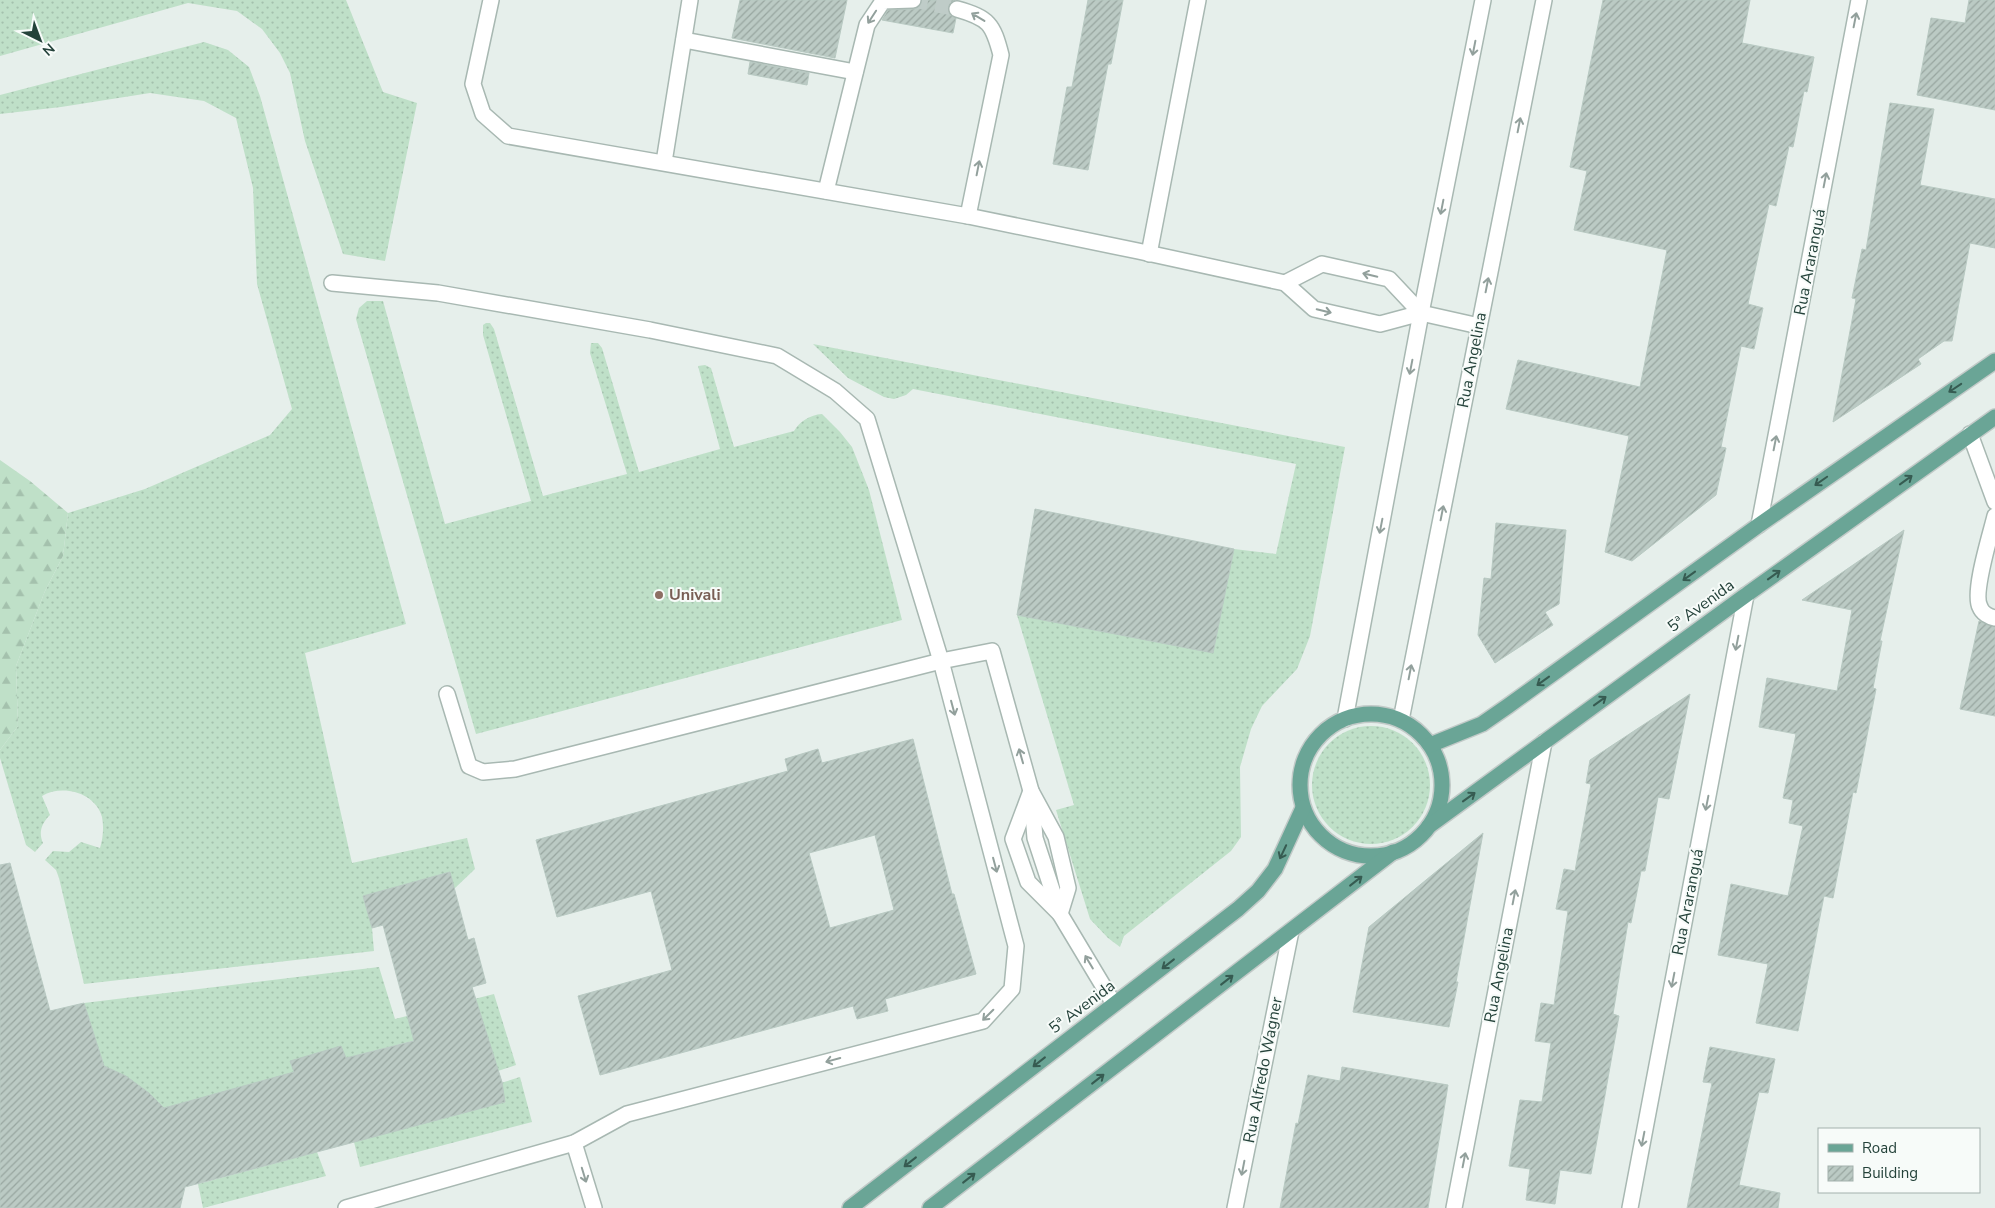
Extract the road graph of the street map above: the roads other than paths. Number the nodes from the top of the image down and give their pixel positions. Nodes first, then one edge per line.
1 (491, 0) edge
2 (690, 0) edge
3 (913, 0) edge
4 (1198, 0) edge
5 (1483, 0) edge
6 (1544, 0) edge
7 (1859, 0) edge
8 (957, 9) tunnel mouth
9 (684, 40) junction
10 (855, 72) junction
11 (664, 162) junction
12 (826, 191) junction
13 (968, 216) junction
14 (1149, 254) junction
15 (332, 283) dead end
16 (1285, 283) junction
17 (1421, 313) junction
18 (1479, 326) junction
19 (1995, 361) edge
20 (1995, 417) edge
21 (1970, 434) junction
22 (1995, 502) edge
23 (1995, 516) edge
24 (1759, 525) junction
25 (1746, 595) junction
26 (1995, 618) edge
27 (941, 661) junction
28 (446, 694) dead end
29 (1345, 719) junction
30 (1400, 720) junction
31 (1544, 742) junction
32 (1430, 745) junction
33 (1031, 790) junction
34 (1303, 808) junction
35 (1429, 826) junction
36 (1393, 852) junction
37 (1060, 914) junction
38 (1291, 931) junction
39 (1114, 1004) junction
40 (574, 1143) junction
41 (346, 1208) edge
42 (594, 1208) edge
43 (850, 1208) edge
44 (930, 1208) edge
45 (1235, 1208) edge
46 (1454, 1208) edge
47 (1630, 1208) edge

1 - 11 street
2 - 9 street
3 -> 10 street
4 - 14 street
5 -> 17 street
18 -> 6 street, Rua Angelina
24 -> 7 street, Rua Araranguá
13 -> 8 street
9 - 10 street
9 - 11 street
10 - 12 street
11 - 12 street
12 - 13 street
13 - 14 street
14 - 16 street
15 - 27 street
16 -> 17 street
17 -> 16 street
17 - 18 street
17 -> 29 street
30 -> 18 street, Rua Angelina
19 -> 24 main road, 5ª Avenida
20 - 21 main road, 5ª Avenida
21 - 22 street
25 -> 21 main road, 5ª Avenida
23 - 26 street
24 -> 32 main road, 5ª Avenida
31 -> 25 main road, 5ª Avenida
25 -> 47 street, Rua Araranguá
27 - 28 street
33 -> 27 street
27 -> 40 street
29 - 30 main road
29 - 34 main road
30 - 32 main road
35 -> 31 main road, 5ª Avenida
46 -> 31 street, Rua Angelina
32 - 35 main road
33 - 37 street
33 - 37 street
34 - 36 main road
34 -> 39 main road, 5ª Avenida
35 - 36 main road
38 -> 36 main road
39 -> 37 street
44 -> 38 main road
38 -> 45 street, Rua Alfredo Wagner
39 -> 43 main road, 5ª Avenida
40 - 41 street
40 -> 42 street

